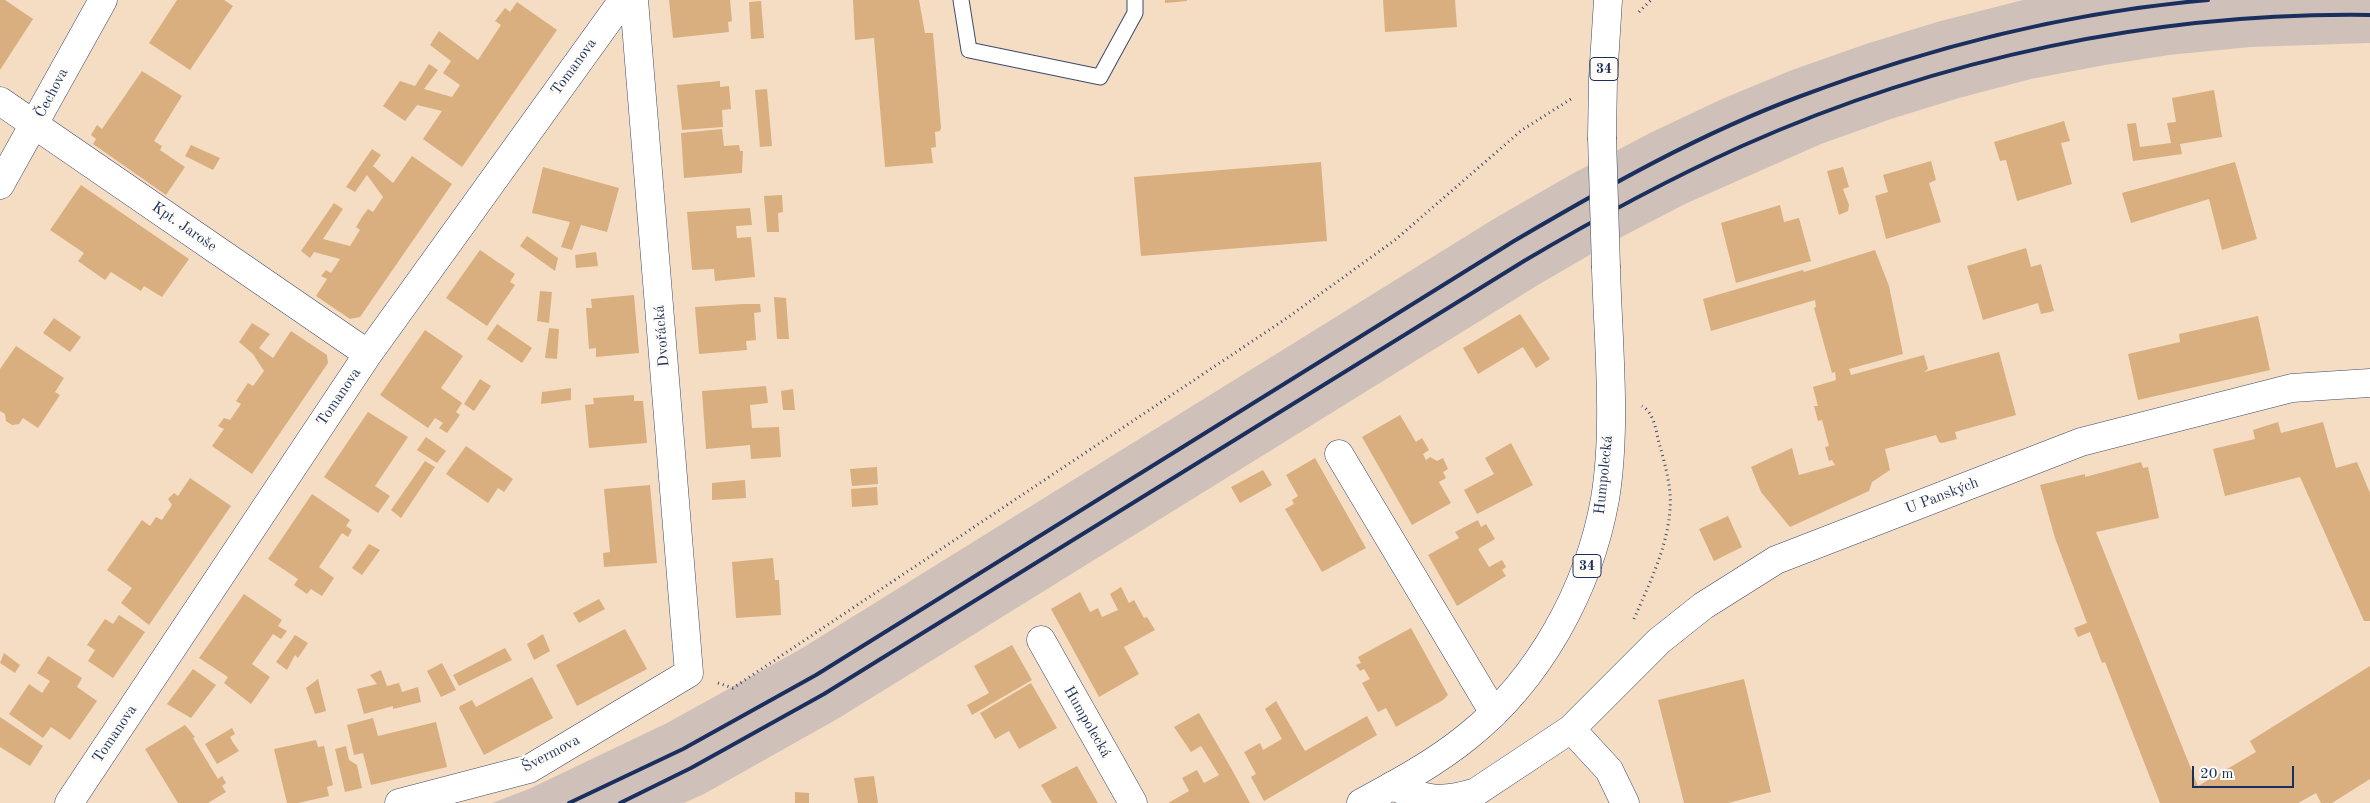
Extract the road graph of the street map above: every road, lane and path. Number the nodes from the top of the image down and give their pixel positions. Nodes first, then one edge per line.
1 (102, 0) edge
2 (623, 0) edge
3 (634, 0) edge
4 (961, 0) edge
5 (1135, 0) edge
6 (1608, 0) edge
7 (1603, 79) junction
8 (0, 101) edge
9 (35, 125) junction
10 (0, 185) edge
11 (368, 354) junction
12 (2370, 383) edge
13 (1339, 454) dead end
14 (1041, 640) dead end
15 (689, 673) junction
16 (1494, 713) junction
17 (1571, 729) junction
18 (1392, 786) junction
19 (69, 803) edge
20 (399, 803) edge
21 (1133, 803) edge
22 (1361, 803) edge
23 (1625, 803) edge

1 - 9 street, Čechova
2 - 11 street, Tomanova
3 - 15 street, Dvořácká
4 - 5 lane
6 - 7 street, 34
7 - 15 path
7 - 16 street, Humpolecká / 34, bridge
8 - 9 street, Kpt. Jaroše
9 - 10 street, Čechova
9 - 11 street, Kpt. Jaroše
11 - 19 street, Tomanova
12 - 17 street, U Panských
13 - 16 street
14 - 21 street, Humpolecká
15 - 20 street, Švermova
16 - 18 street, Humpolecká / 34
17 - 18 street
17 - 23 street
18 - 22 street, Humpolecká / 34

